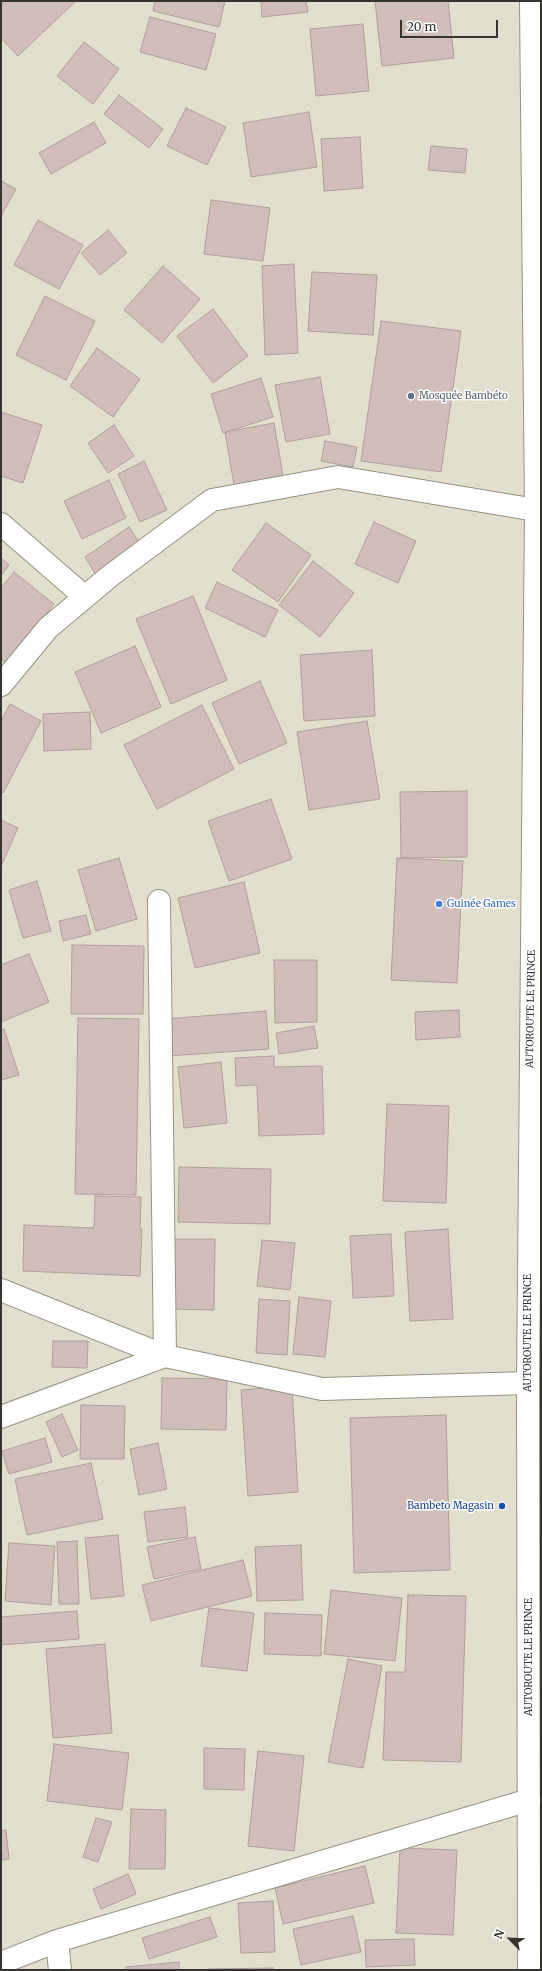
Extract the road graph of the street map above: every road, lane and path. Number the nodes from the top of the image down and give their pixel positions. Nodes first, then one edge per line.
1 (531, 1) edge
2 (536, 510) junction
3 (1, 524) edge
4 (85, 597) junction
5 (1, 685) edge
6 (159, 902) dead end
7 (1, 1290) edge
8 (165, 1356) junction
9 (528, 1383) junction
10 (1, 1417) edge
11 (529, 1800) junction
12 (57, 1941) junction
13 (1, 1963) edge
14 (60, 1970) edge
15 (529, 1970) edge

1 - 2 street, AUTOROUTE LE PRINCE
2 - 4 street
2 - 9 street, AUTOROUTE LE PRINCE
3 - 4 street
4 - 5 street
6 - 8 street
7 - 8 street
8 - 9 street
8 - 10 street
9 - 11 street, AUTOROUTE LE PRINCE
11 - 12 street
11 - 15 street, AUTOROUTE LE PRINCE
12 - 13 street
12 - 14 street

